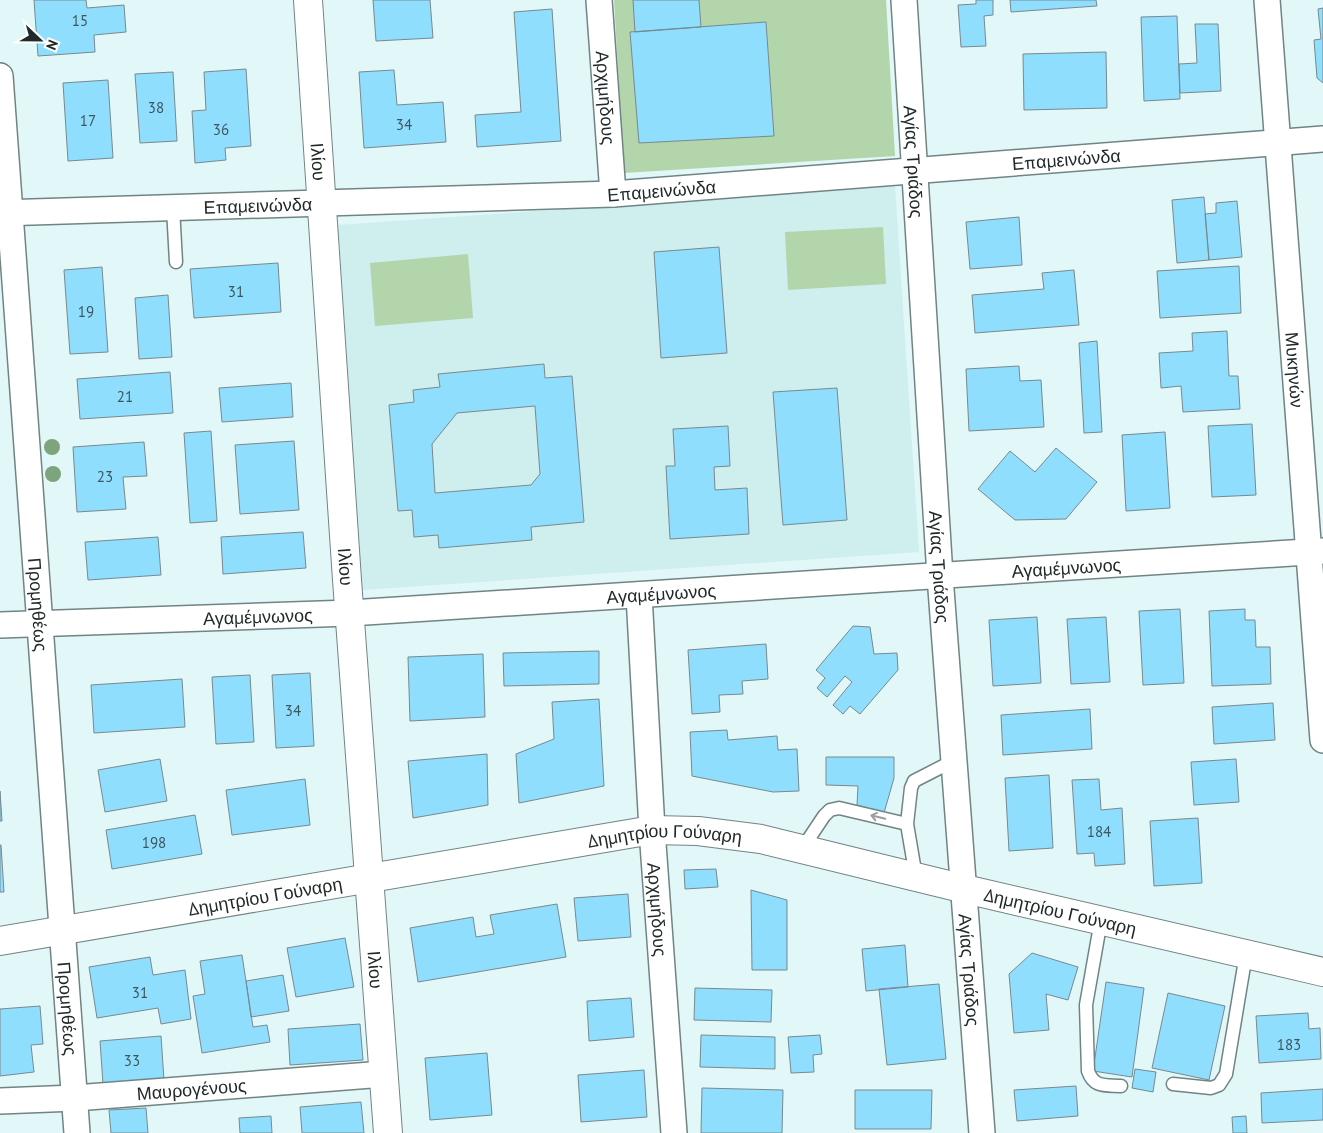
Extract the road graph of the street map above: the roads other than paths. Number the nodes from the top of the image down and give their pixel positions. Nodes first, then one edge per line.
1 (308, 0) edge
2 (599, 0) edge
3 (904, 0) edge
4 (1267, 0) edge
5 (0, 76) edge
6 (1323, 139) edge
7 (1277, 142) junction
8 (914, 172) junction
9 (613, 194) junction
10 (322, 204) junction
11 (173, 208) junction
12 (5, 212) edge
13 (176, 262) dead end
14 (1315, 551) edge
15 (940, 576) junction
16 (639, 595) junction
17 (350, 613) junction
18 (40, 624) junction
19 (0, 625) edge
20 (1323, 740) edge
21 (955, 760) junction
22 (907, 824) junction
23 (652, 830) junction
24 (802, 849) junction
25 (916, 877) junction
26 (369, 879) junction
27 (965, 889) junction
28 (1101, 920) junction
29 (62, 932) junction
30 (0, 942) edge
31 (1246, 954) junction
32 (1323, 972) edge
33 (384, 1074) junction
34 (1173, 1084) dead end
35 (1121, 1086) dead end
36 (75, 1098) junction
37 (0, 1102) edge
38 (77, 1133) edge
39 (388, 1133) edge
40 (674, 1133) edge
41 (982, 1133) edge

1 - 10 main road, Ιλίου
2 - 9 street, Αρχιμήδους
3 - 8 street, Αγίας Τριάδος
4 - 7 street, Μυκηνών
5 - 12 street, Προμηθέως
6 - 7 street, Επαμεινώνδα
7 - 8 street, Επαμεινώνδα
7 - 14 street, Μυκηνών
8 - 9 street, Επαμεινώνδα
8 - 15 street, Αγίας Τριάδος
9 - 10 street, Επαμεινώνδα
10 - 11 street, Επαμεινώνδα
10 - 17 main road, Ιλίου
11 - 12 street, Επαμεινώνδα
11 - 13 lane
12 - 18 street, Προμηθέως
14 - 15 street, Αγαμέμνωνος
14 - 20 street, Μυκηνών
15 - 16 street, Αγαμέμνωνος
15 - 21 street, Αγίας Τριάδος
16 - 17 street, Αγαμέμνωνος
16 - 23 street, Αρχιμήδους
17 - 18 street, Αγαμέμνωνος
17 - 26 main road, Ιλίου
18 - 19 street, Αγαμέμνωνος
18 - 29 street, Προμηθέως
21 - 22 lane
21 - 27 street, Αγίας Τριάδος
22 -> 24 lane
22 - 25 lane
23 - 24 main road, Δημητρίου Γούναρη
23 - 26 main road, Δημητρίου Γούναρη
23 - 40 street, Αρχιμήδους
24 - 25 main road, Δημητρίου Γούναρη
25 - 27 main road, Δημητρίου Γούναρη
26 - 29 main road, Δημητρίου Γούναρη
26 - 33 main road, Ιλίου
27 - 28 main road, Δημητρίου Γούναρη
27 - 41 street, Αγίας Τριάδος
28 - 31 main road, Δημητρίου Γούναρη
28 - 35 lane
29 - 30 main road, Δημητρίου Γούναρη
29 - 36 street, Προμηθέως
31 - 32 main road, Δημητρίου Γούναρη
31 - 34 lane
33 - 36 street, Μαυρογένους
33 - 39 main road, Ιλίου
36 - 37 street, Μαυρογένους
36 - 38 street, Προμηθέως

